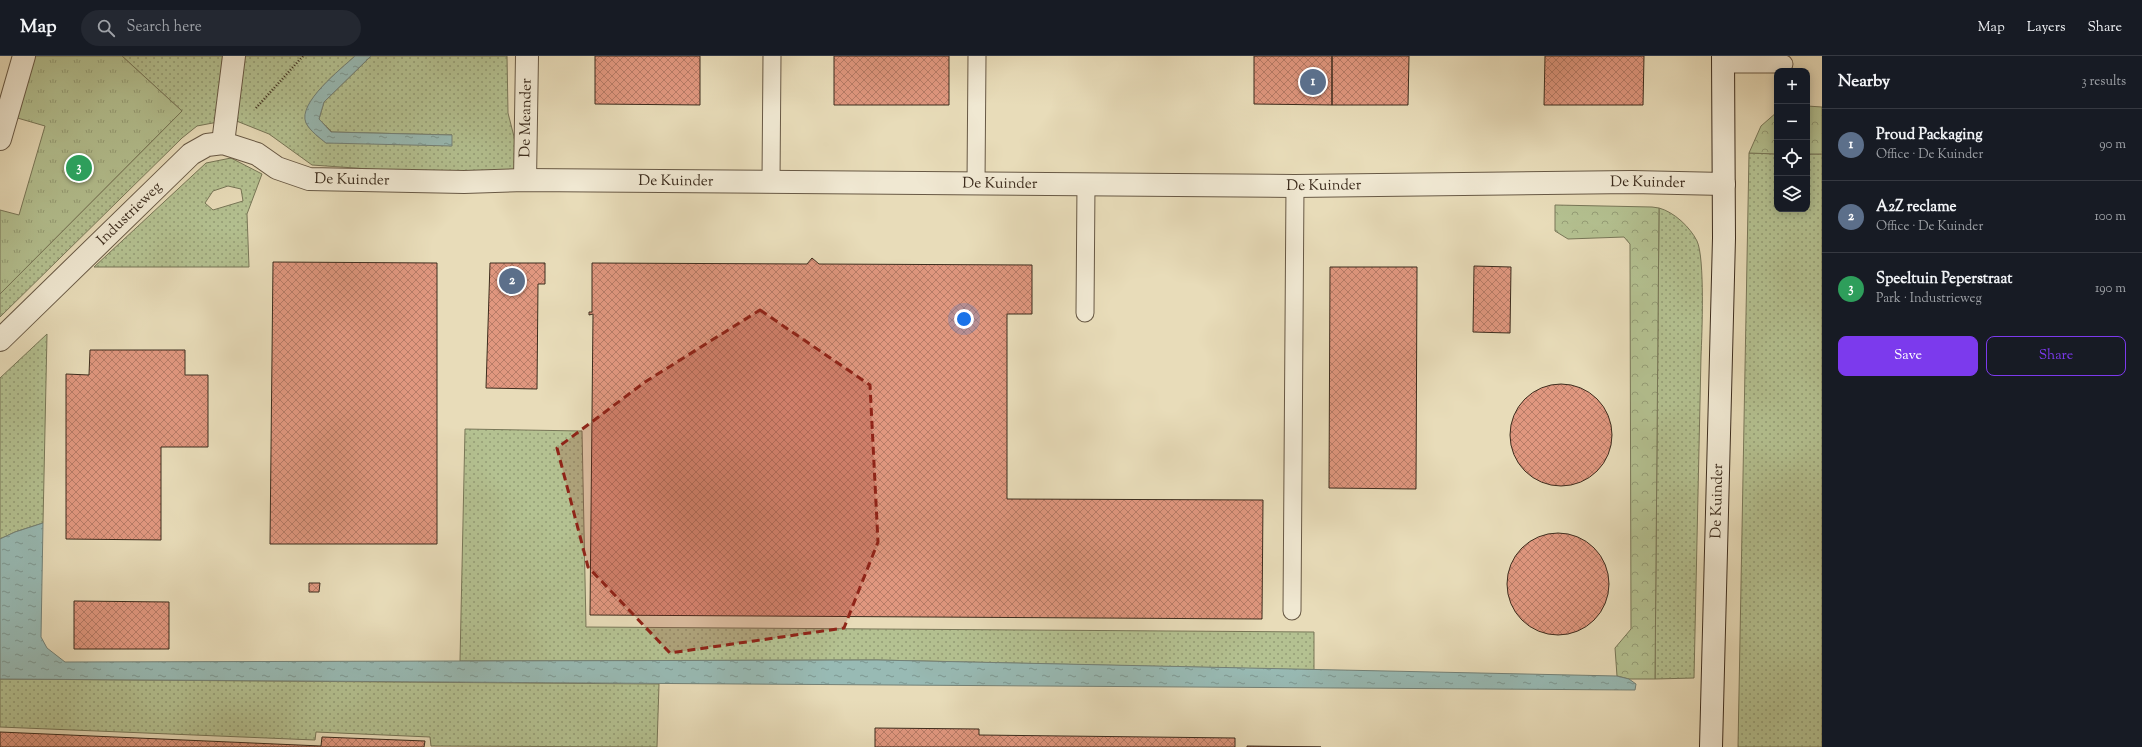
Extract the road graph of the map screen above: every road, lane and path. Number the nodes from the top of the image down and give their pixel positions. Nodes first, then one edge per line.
1 (24, 56) edge
2 (234, 56) edge
3 (303, 56) edge
4 (527, 56) edge
5 (772, 56) edge
6 (977, 56) edge
7 (1723, 60) edge
8 (1784, 64) dead end
9 (255, 108) dead end
10 (0, 139) edge
11 (223, 143) junction
12 (277, 168) joint
13 (524, 180) junction
14 (770, 181) junction
15 (976, 183) junction
16 (1086, 184) junction
17 (1724, 184) junction
18 (1295, 186) junction
19 (1085, 314) dead end
20 (0, 340) edge
21 (1292, 611) dead end
22 (1711, 747) edge

1 - 10 street
2 - 11 street
3 - 9 path
4 - 13 street, De Meander
5 - 14 lane
6 - 15 lane
7 - 8 lane
7 - 17 street, De Kuinder
11 - 12 street, Industrieweg
11 - 20 street, Industrieweg
12 - 13 street, De Kuinder
13 - 14 street, De Kuinder
14 - 15 street, De Kuinder
15 - 16 street, De Kuinder
16 - 18 street, De Kuinder
16 - 19 lane
17 - 18 street, De Kuinder
17 - 22 street, De Kuinder
18 - 21 lane

